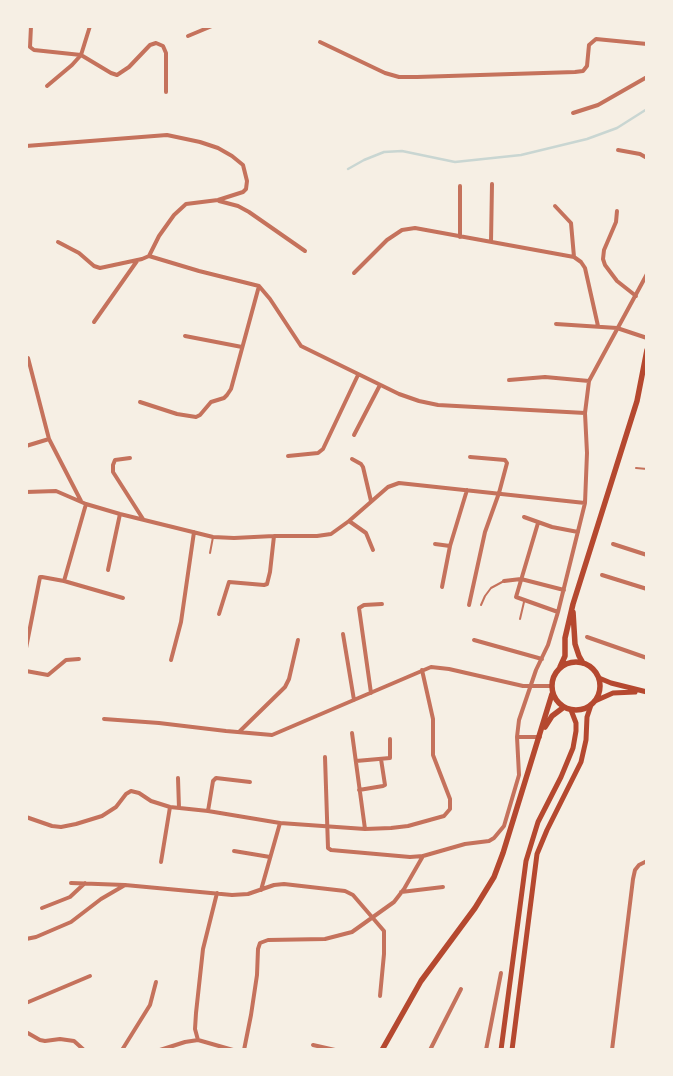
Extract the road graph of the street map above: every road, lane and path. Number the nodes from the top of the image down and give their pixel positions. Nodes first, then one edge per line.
1 (32, 26) edge
2 (90, 26) edge
3 (212, 26) edge
4 (188, 36) dead end
5 (320, 42) dead end
6 (647, 44) edge
7 (81, 55) junction
8 (647, 77) edge
9 (47, 86) dead end
10 (166, 92) dead end
11 (573, 113) dead end
12 (26, 146) edge
13 (618, 150) dead end
14 (647, 158) edge
15 (492, 184) dead end
16 (460, 186) dead end
17 (218, 200) junction
18 (555, 206) dead end
19 (617, 211) dead end
20 (460, 237) junction
21 (58, 242) dead end
22 (491, 242) junction
23 (305, 251) dead end
24 (150, 256) junction
25 (574, 257) junction
26 (137, 261) junction
27 (354, 273) dead end
28 (647, 274) edge
29 (259, 286) junction
30 (636, 296) junction
31 (94, 322) dead end
32 (556, 324) dead end
33 (598, 326) junction
34 (617, 328) junction
35 (185, 336) dead end
36 (647, 338) edge
37 (242, 347) junction
38 (647, 350) edge
39 (28, 358) dead end
40 (358, 375) junction
41 (509, 380) dead end
42 (589, 380) junction
43 (380, 385) junction
44 (140, 402) dead end
45 (585, 413) junction
46 (354, 435) dead end
47 (49, 440) junction
48 (26, 446) edge
49 (288, 456) dead end
50 (470, 457) dead end
51 (130, 458) dead end
52 (352, 459) dead end
53 (636, 468) dead end
54 (647, 469) edge
55 (467, 490) junction
56 (26, 492) edge
57 (499, 493) junction
58 (81, 501) junction
59 (371, 501) junction
60 (585, 502) junction
61 (86, 504) junction
62 (120, 514) junction
63 (524, 517) dead end
64 (143, 519) junction
65 (349, 521) junction
66 (538, 523) junction
67 (194, 532) junction
68 (578, 532) junction
69 (274, 536) junction
70 (213, 537) junction
71 (436, 544) dead end
72 (613, 544) dead end
73 (450, 546) junction
74 (373, 550) dead end
75 (210, 553) dead end
76 (647, 555) edge
77 (108, 570) dead end
78 (602, 575) dead end
79 (521, 579) junction
80 (64, 581) junction
81 (504, 581) joint
82 (442, 587) dead end
83 (647, 589) edge
84 (564, 590) junction
85 (123, 598) dead end
86 (524, 601) junction
87 (382, 604) dead end
88 (468, 604) dead end
89 (572, 604) junction
90 (481, 605) dead end
91 (558, 612) junction
92 (219, 614) dead end
93 (520, 619) dead end
94 (28, 630) edge
95 (343, 634) dead end
96 (587, 637) dead end
97 (298, 640) dead end
98 (474, 640) dead end
99 (26, 648) edge
100 (542, 658) junction
101 (647, 658) edge
102 (78, 659) dead end
103 (171, 660) dead end
104 (583, 663) junction
105 (560, 667) junction
106 (422, 670) junction
107 (26, 671) edge
108 (599, 678) junction
109 (551, 686) junction
110 (531, 687) junction
111 (644, 692) edge
112 (372, 694) junction
113 (552, 694) junction
114 (354, 700) junction
115 (593, 703) junction
116 (564, 707) junction
117 (571, 710) junction
118 (104, 719) dead end
119 (239, 732) junction
120 (352, 733) dead end
121 (517, 737) junction
122 (540, 738) junction
123 (390, 739) dead end
124 (325, 757) dead end
125 (381, 759) junction
126 (356, 761) junction
127 (178, 778) dead end
128 (250, 782) dead end
129 (359, 790) junction
130 (170, 807) junction
131 (178, 808) junction
132 (208, 811) junction
133 (26, 816) edge
134 (280, 823) junction
135 (328, 827) junction
136 (365, 829) junction
137 (234, 851) dead end
138 (423, 856) junction
139 (270, 857) junction
140 (647, 861) edge
141 (161, 862) dead end
142 (71, 883) dead end
143 (86, 883) junction
144 (125, 885) junction
145 (443, 887) dead end
146 (261, 890) junction
147 (402, 892) junction
148 (217, 894) junction
149 (42, 908) dead end
150 (371, 918) junction
151 (26, 939) edge
152 (501, 973) dead end
153 (90, 976) dead end
154 (156, 982) dead end
155 (460, 989) dead end
156 (380, 996) dead end
157 (26, 1003) edge
158 (26, 1032) edge
159 (198, 1040) junction
160 (313, 1045) dead end
161 (84, 1050) edge
162 (122, 1050) edge
163 (160, 1050) edge
164 (233, 1050) edge
165 (244, 1050) edge
166 (335, 1050) edge
167 (382, 1050) edge
168 (430, 1050) edge
169 (486, 1050) edge
170 (501, 1050) edge
171 (512, 1050) edge
172 (612, 1050) edge

1 - 7 street
2 - 7 street
3 - 4 street
5 - 6 street
7 - 9 street
7 - 10 street
8 - 11 street
12 - 17 street
13 - 14 street
15 - 22 street
16 - 20 street
17 - 23 street
17 - 24 street
18 - 25 street
19 - 30 street
20 - 22 street
20 - 27 street
21 - 26 street
22 - 25 street
24 - 26 street
24 - 29 street
25 - 33 street
26 - 31 street
28 - 30 street
29 - 37 street
29 - 40 street
30 - 34 street
32 - 33 street
33 - 34 street
34 - 36 street
34 - 42 street
35 - 37 street
37 - 44 street
38 - 89 main road
39 - 47 street
40 - 43 street
40 - 49 street
41 - 42 street
42 - 45 street
43 - 45 street
43 - 46 street
45 - 60 street
47 - 48 street
47 - 58 street
50 - 57 street
51 - 64 street
52 - 59 street
53 - 54 lane
55 - 57 street
55 - 59 street
55 - 73 street
56 - 58 street
57 - 60 street
57 - 88 street
58 - 61 street
59 - 65 street
60 - 68 street
61 - 62 street
61 - 80 street
62 - 64 street
62 - 77 street
63 - 66 street
64 - 67 street
65 - 69 street
65 - 74 street
66 - 68 street
66 - 79 street
67 - 70 street
67 - 103 street
68 - 84 street
69 - 70 street
69 - 92 street
70 - 75 lane
71 - 73 street
72 - 76 street
73 - 82 street
78 - 83 street
79 - 81 street
79 - 84 street
79 - 86 street
80 - 85 street
80 - 94 street
81 - 90 lane
84 - 91 street
86 - 91 street
86 - 93 lane
87 - 112 street
89 - 104 main road
89 - 105 main road
91 - 100 street
94 - 99 street
95 - 114 street
96 - 101 street
97 - 119 street
98 - 100 street
100 - 110 street
102 - 107 street
104 - 105 main road
104 - 108 main road
105 - 109 main road
106 - 110 street
106 - 112 street
106 - 136 street
108 - 111 main road
108 - 115 main road
109 - 110 street
109 - 113 main road
110 - 121 street
111 - 115 main road
112 - 114 street
113 - 116 main road
113 - 122 main road
114 - 119 street
115 - 117 main road
115 - 171 main road
116 - 117 main road
116 - 122 main road
117 - 170 main road
118 - 119 street
120 - 126 street
121 - 122 street
121 - 138 street
122 - 167 main road
123 - 125 street
124 - 135 street
125 - 126 street
125 - 129 street
126 - 129 street
127 - 131 street
128 - 132 street
129 - 136 street
130 - 131 street
130 - 133 street
130 - 141 street
131 - 132 street
132 - 134 street
134 - 135 street
134 - 139 street
135 - 136 street
135 - 138 street
137 - 139 street
138 - 147 street
139 - 146 street
140 - 172 street
142 - 143 street
143 - 144 street
143 - 149 street
144 - 148 street
144 - 151 street
145 - 147 street
146 - 148 street
146 - 150 street
147 - 150 street
148 - 159 street
150 - 156 street
150 - 165 street
152 - 169 street
153 - 157 street
154 - 162 street
155 - 168 street
158 - 161 street
159 - 163 street
159 - 164 street
160 - 166 street

